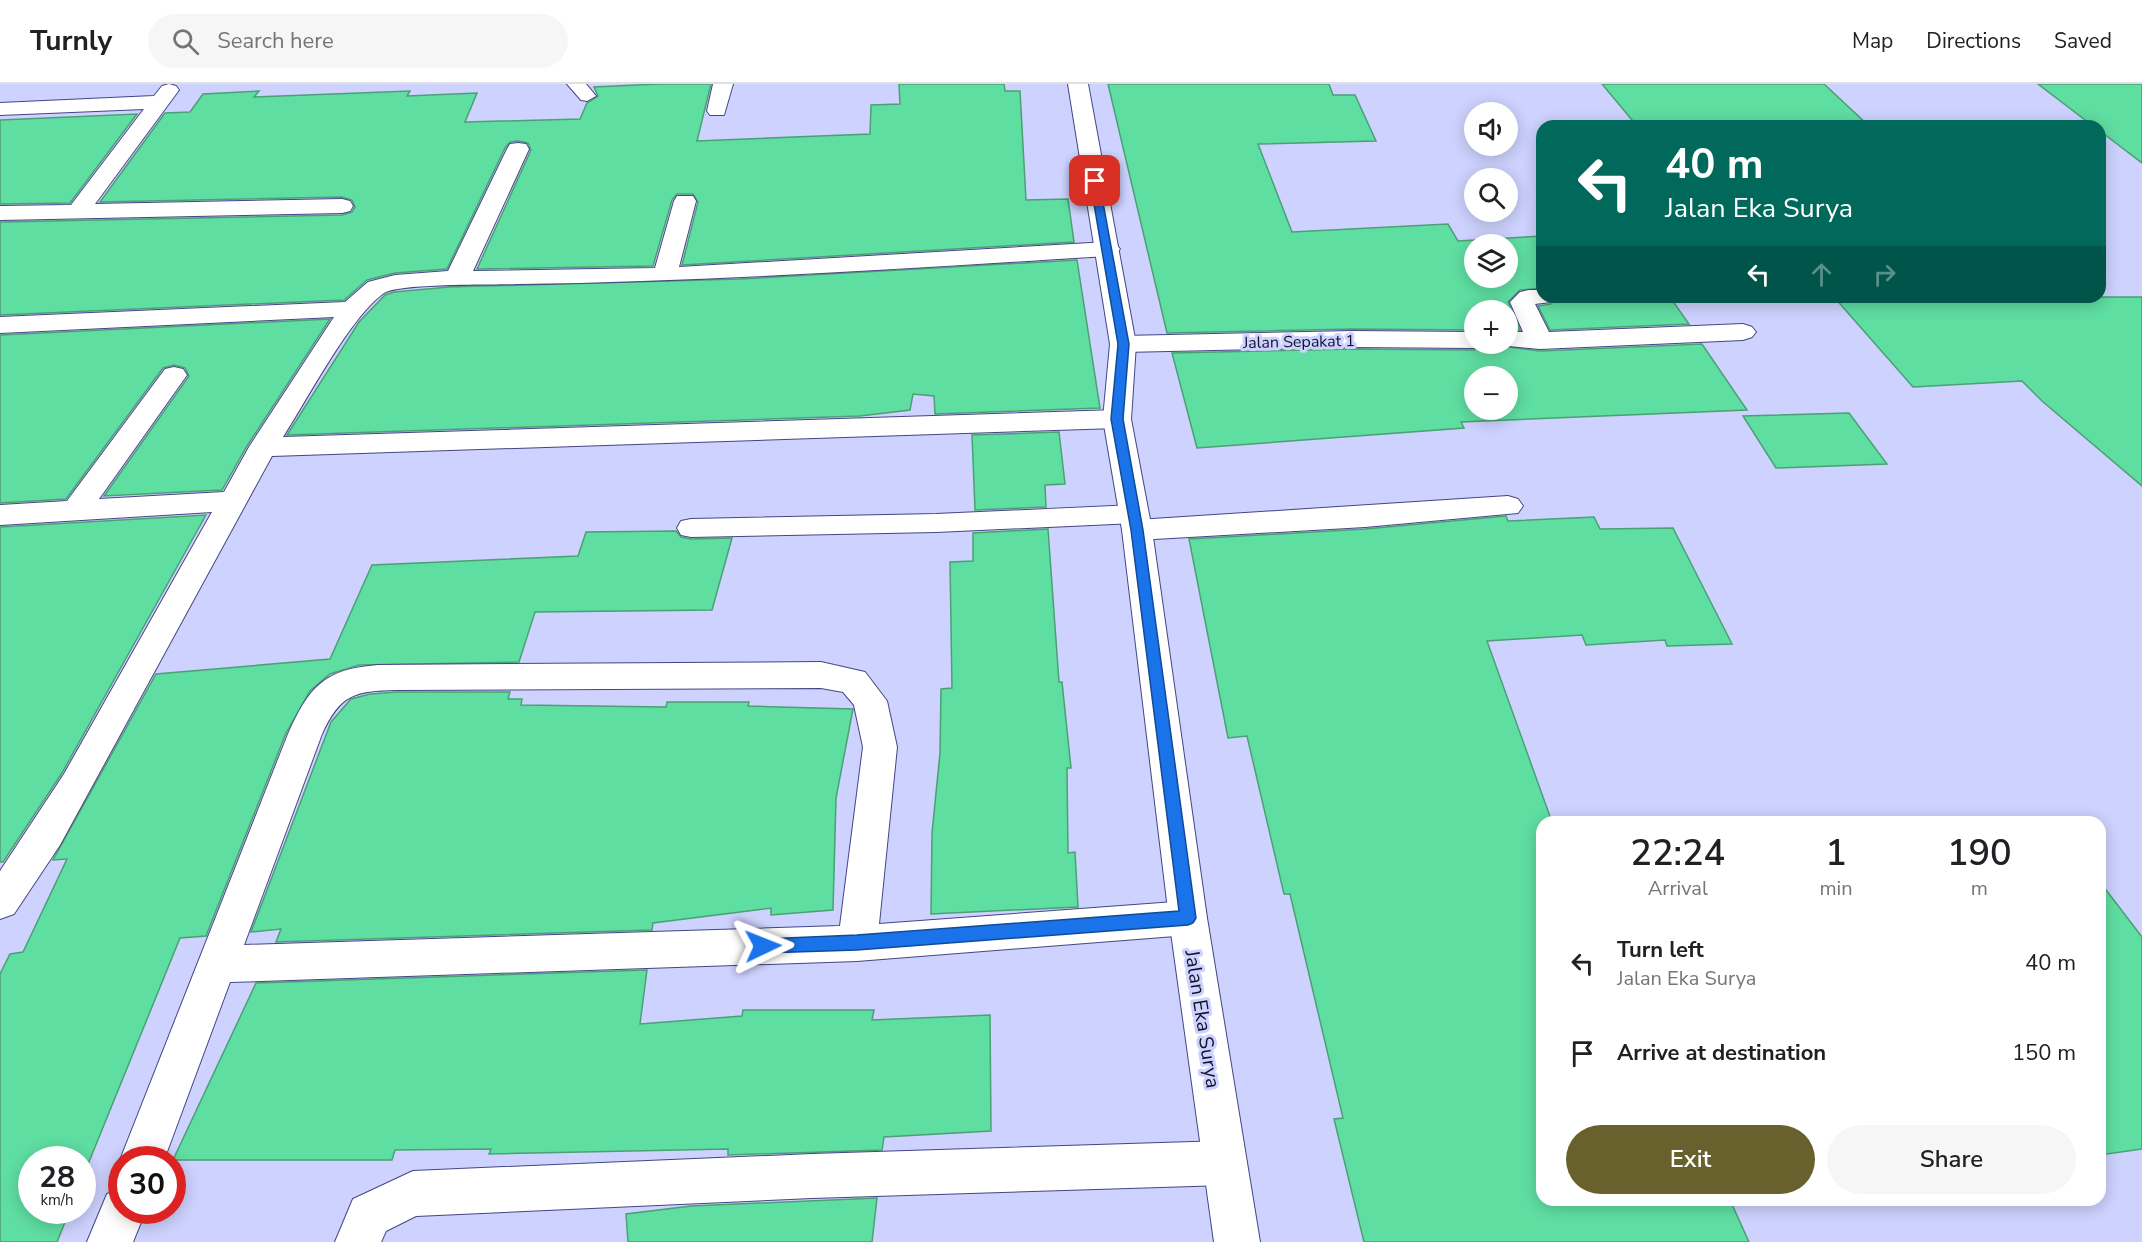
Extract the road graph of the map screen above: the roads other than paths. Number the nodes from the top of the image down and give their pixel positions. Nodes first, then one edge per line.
1 (173, 84) edge
2 (723, 84) edge
3 (1078, 84) edge
4 (161, 102) junction
5 (0, 109) edge
6 (717, 111) dead end
7 (518, 149) dead end
8 (685, 201) dead end
9 (342, 206) dead end
10 (79, 210) junction
11 (0, 213) edge
12 (1108, 249) junction
13 (665, 275) junction
14 (457, 278) junction
15 (1536, 297) edge
16 (352, 309) junction
17 (0, 325) edge
18 (1743, 332) dead end
19 (1464, 340) edge
20 (1518, 340) edge
21 (1539, 341) junction
22 (1124, 344) junction
23 (174, 375) dead end
24 (1117, 419) junction
25 (263, 447) junction
26 (234, 501) junction
27 (1508, 506) dead end
28 (76, 510) junction
29 (0, 514) edge
30 (1136, 522) junction
31 (691, 528) dead end
32 (0, 902) edge
33 (1188, 918) junction
34 (857, 943) junction
35 (218, 964) junction
36 (147, 1146) edge
37 (1225, 1163) junction
38 (117, 1224) edge
39 (110, 1242) edge
40 (358, 1242) edge
41 (1236, 1242) edge

1 - 4 street
2 - 6 street
3 - 12 street, Jalan Eka Surya
4 - 5 street
4 - 10 street
7 - 14 street
8 - 13 street
9 - 10 street
10 - 11 street
12 - 13 street
12 - 22 street, Jalan Eka Surya
13 - 14 street
14 - 16 street
15 - 21 street
16 - 17 street
16 - 25 street
18 - 21 street
19 - 22 street, Jalan Sepakat 1
20 - 21 street
22 - 24 street, Jalan Eka Surya
23 - 28 street
24 - 25 street
24 - 30 street, Jalan Eka Surya
25 - 26 street
26 - 28 street
26 - 32 street
27 - 30 street
28 - 29 street
30 - 31 lane
30 - 33 street, Jalan Eka Surya
33 - 34 street
33 - 37 street, Jalan Eka Surya
34 - 35 street
34 - 35 street
35 - 36 street
37 - 40 street
37 - 41 street, Jalan Eka Surya
38 - 39 street

